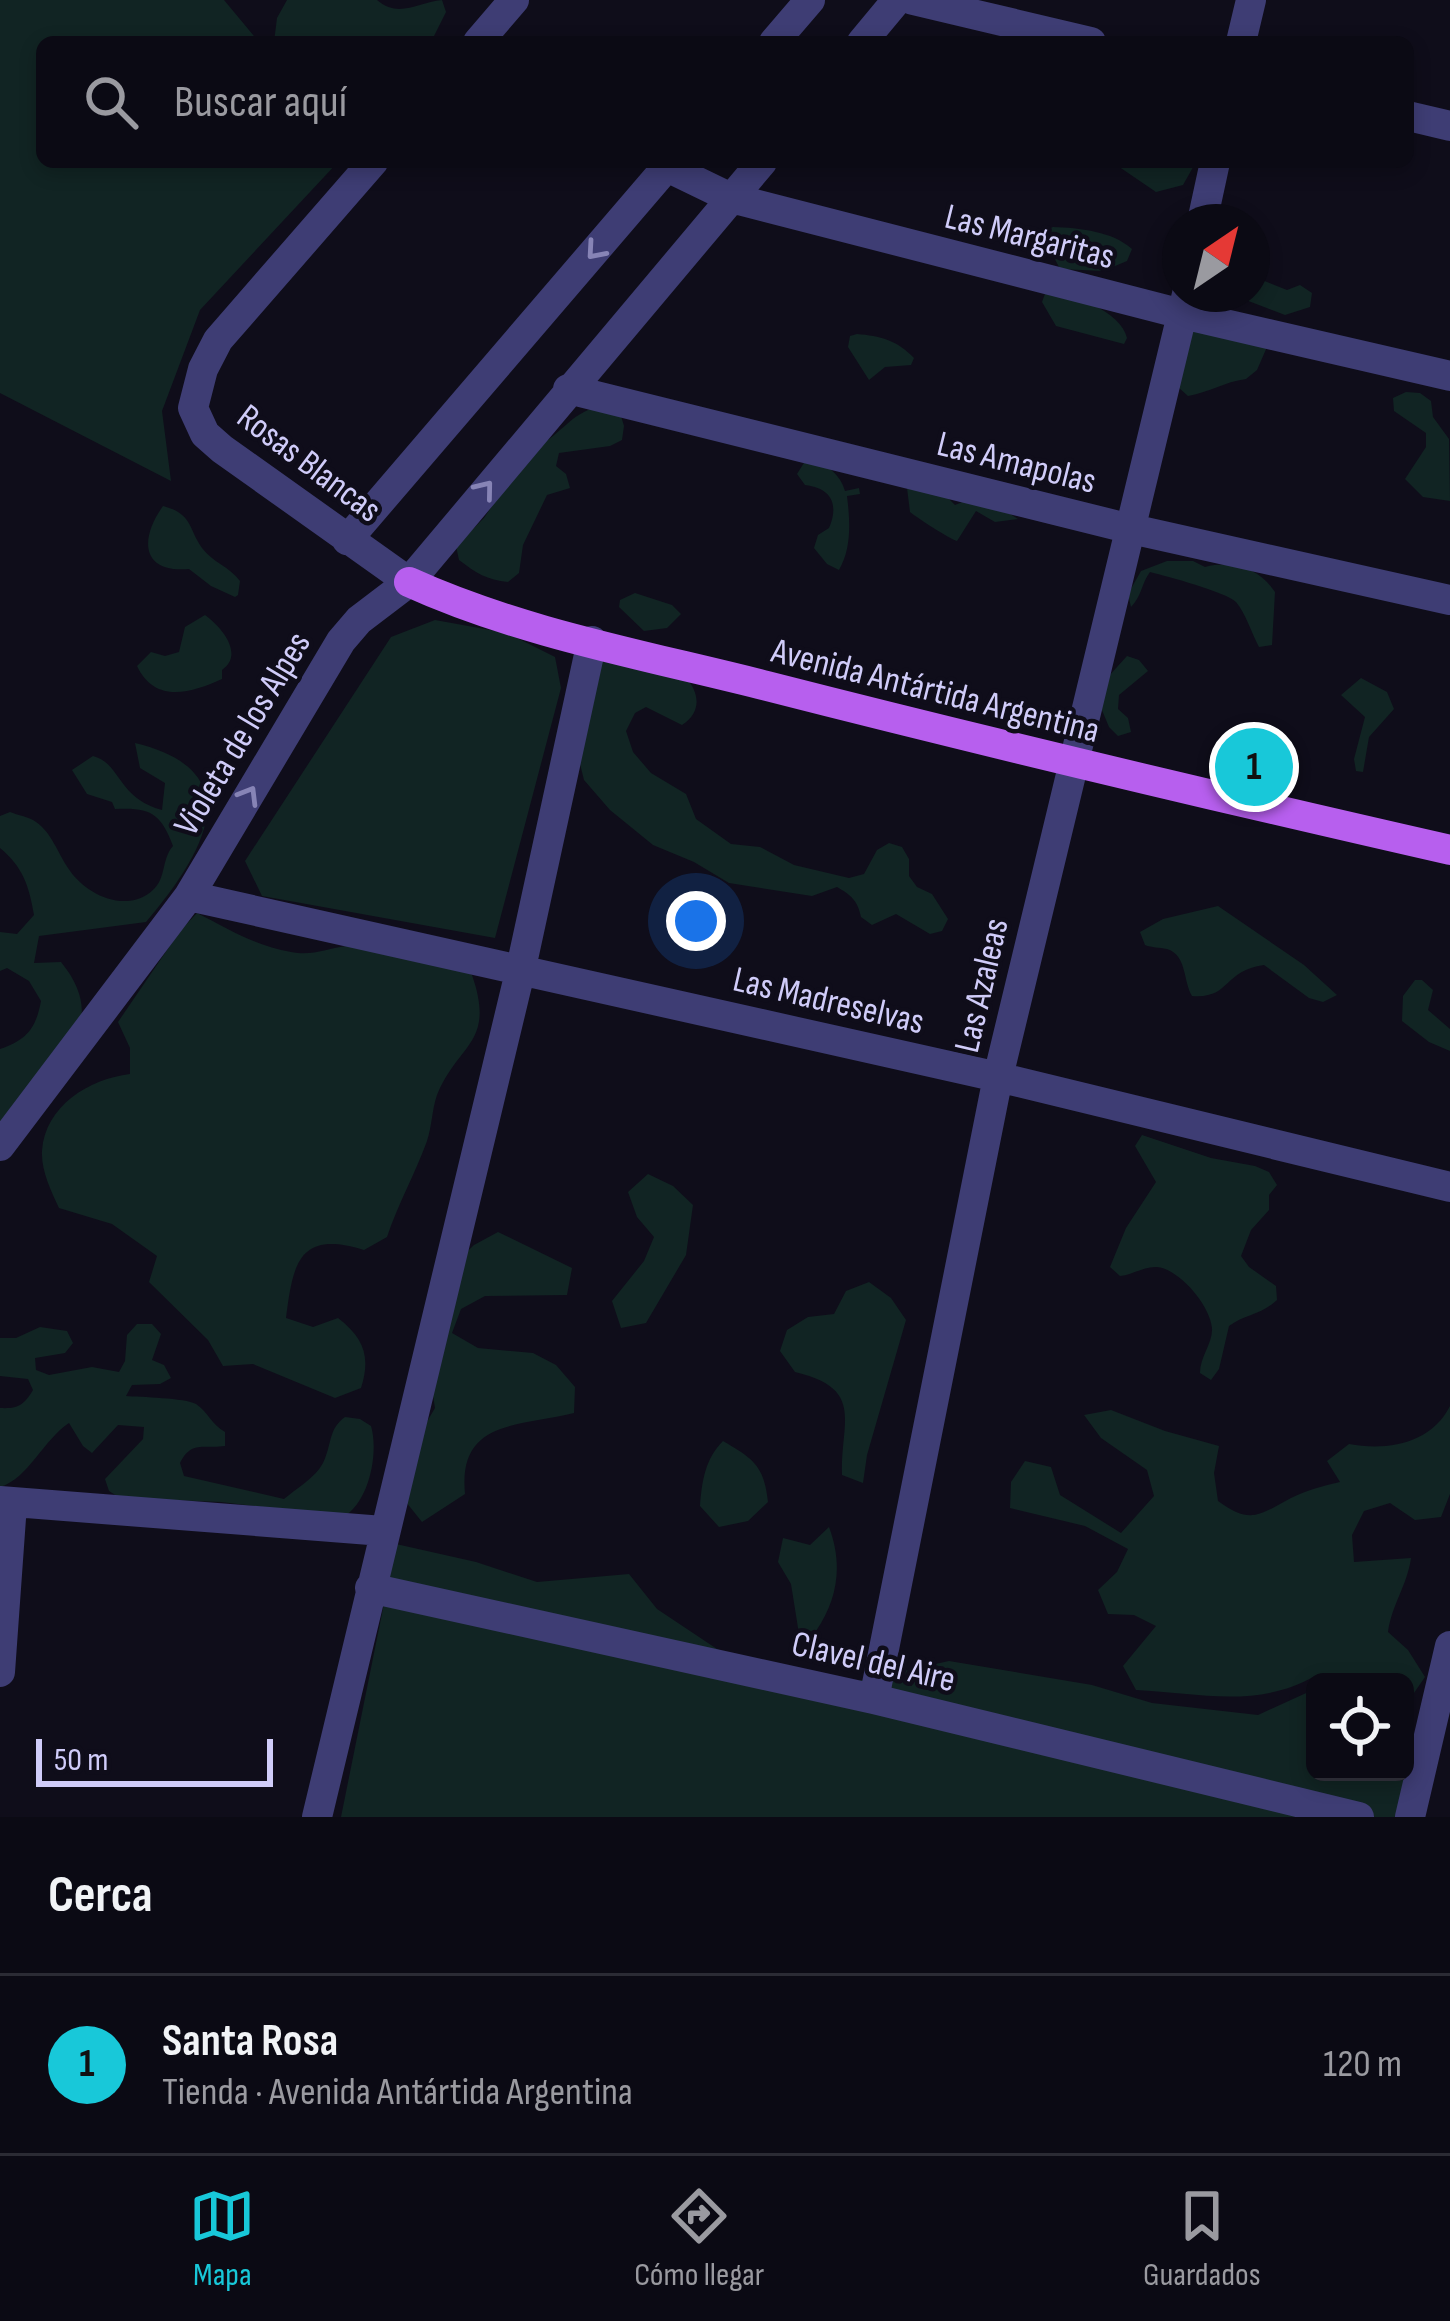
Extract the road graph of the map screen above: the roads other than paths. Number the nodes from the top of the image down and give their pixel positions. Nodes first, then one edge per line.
1 (514, 0) edge
2 (810, 0) edge
3 (897, 0) edge
4 (913, 0) edge
5 (1250, 0) edge
6 (483, 36) edge
7 (779, 36) edge
8 (867, 36) edge
9 (1066, 36) edge
10 (1242, 36) edge
11 (1414, 117) edge
12 (1450, 126) edge
13 (368, 168) edge
14 (666, 168) edge
15 (676, 168) edge
16 (757, 168) edge
17 (1214, 168) edge
18 (731, 198) junction
19 (1206, 204) edge
20 (1162, 299) edge
21 (1182, 312) edge
22 (1214, 312) edge
23 (1450, 376) edge
24 (568, 388) junction
25 (1127, 528) junction
26 (347, 540) junction
27 (409, 582) junction
28 (1450, 600) edge
29 (592, 641) junction
30 (1072, 764) junction
31 (1450, 850) edge
32 (190, 896) junction
33 (521, 968) junction
34 (998, 1077) junction
35 (0, 1146) edge
36 (1450, 1187) edge
37 (6, 1503) edge
38 (383, 1531) junction
39 (370, 1588) junction
40 (1450, 1646) edge
41 (0, 1672) edge
42 (874, 1699) junction
43 (317, 1817) edge
44 (1359, 1817) edge
45 (1410, 1817) edge

1 - 6 street
2 - 7 street
3 - 8 street
4 - 9 street
5 - 10 street
11 - 12 street
13 - 26 street, Rosas Blancas
14 -> 26 street
15 - 18 street, Las Margaritas
16 - 18 street, Violeta de los Alpes
17 - 19 street
18 - 20 street, Las Margaritas
18 - 24 street, Violeta de los Alpes
21 - 25 street, Las Azaleas
22 - 23 street, Las Margaritas
24 - 25 street, Las Amapolas
27 -> 24 street, Violeta de los Alpes
25 - 28 street, Las Amapolas
25 - 30 street, Las Azaleas
26 - 27 street, Rosas Blancas
27 - 29 main road, Avenida Antártida Argentina
32 -> 27 street, Violeta de los Alpes
29 - 30 main road, Avenida Antártida Argentina
29 - 33 street
30 - 31 main road, Avenida Antártida Argentina
30 - 34 street, Las Azaleas
32 - 33 street, Las Madreselvas
32 - 35 street, Violeta de los Alpes
33 - 34 street, Las Madreselvas
33 - 38 street
34 - 36 street, Las Madreselvas
34 - 42 street, Las Azaleas
37 - 38 street
37 - 41 street
38 - 39 street
39 - 42 street, Clavel del Aire
39 - 43 street
40 - 45 street
42 - 44 street, Clavel del Aire

